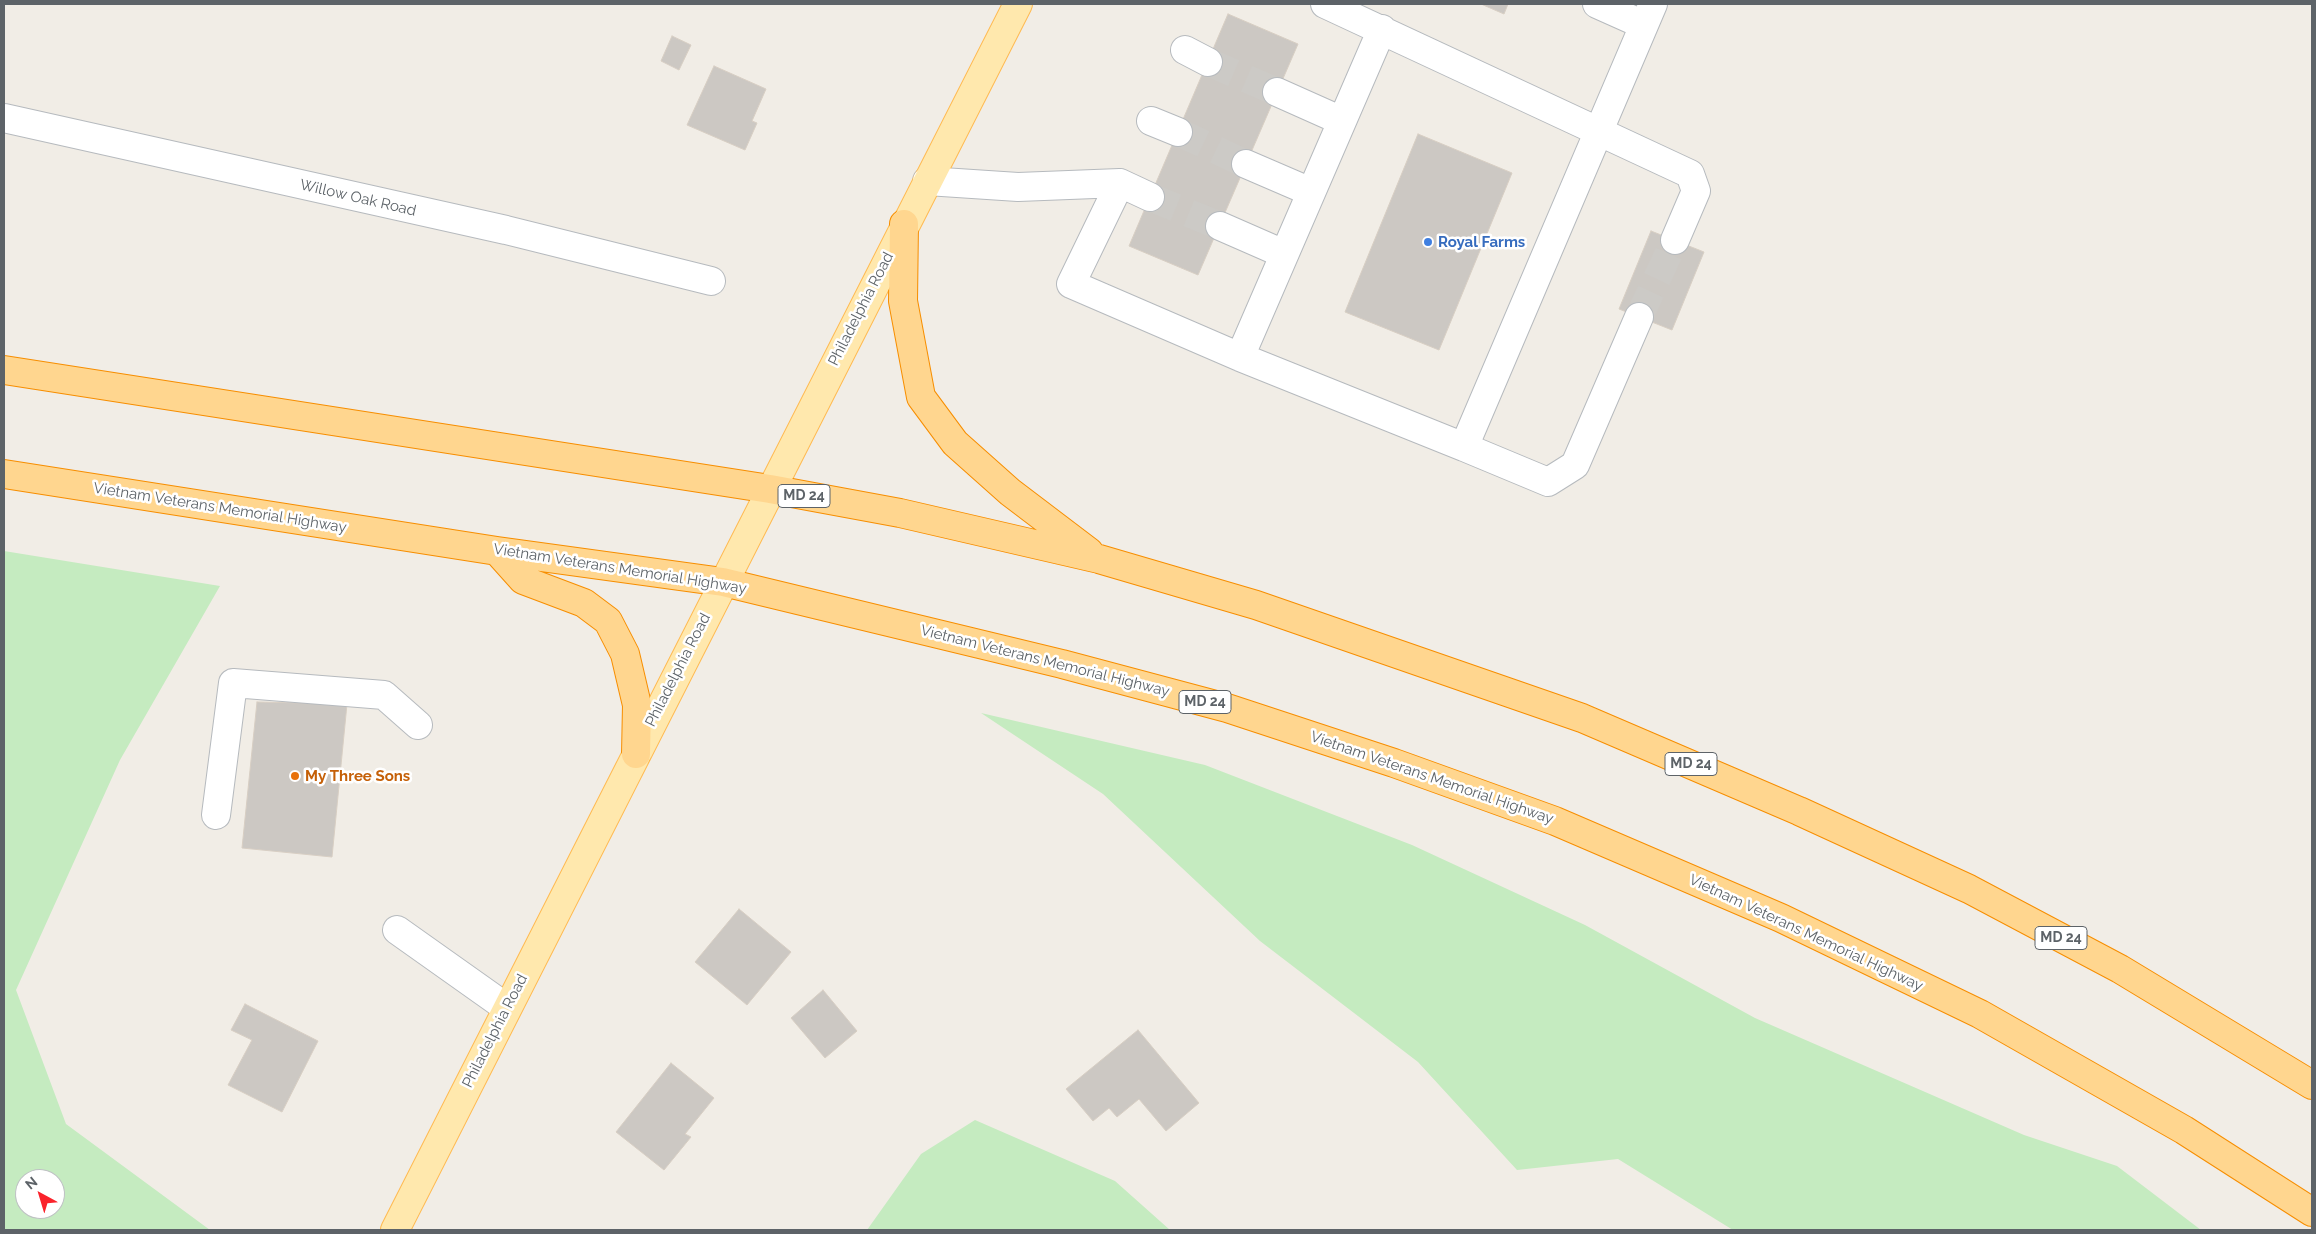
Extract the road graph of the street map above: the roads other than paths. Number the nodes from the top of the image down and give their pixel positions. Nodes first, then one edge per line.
1 (1018, 4) edge
2 (1325, 4) edge
3 (1596, 4) edge
4 (1648, 15) edge
5 (1382, 29) junction
6 (1277, 92) tunnel mouth
7 (4, 118) edge
8 (1150, 121) dead end
9 (1342, 122) junction
10 (1600, 131) junction
11 (1178, 132) tunnel mouth
12 (1246, 164) tunnel mouth
13 (927, 181) junction
14 (1120, 183) junction
15 (1311, 192) junction
16 (1150, 196) tunnel mouth
17 (904, 224) junction
18 (1220, 226) tunnel mouth
19 (1675, 240) tunnel mouth
20 (1284, 254) junction
21 (711, 281) dead end
22 (1639, 317) tunnel mouth
23 (1240, 357) junction
24 (4, 370) edge
25 (1464, 447) junction
26 (4, 474) edge
27 (770, 489) junction
28 (497, 551) junction
29 (1099, 559) junction
30 (723, 582) junction
31 (418, 725) dead end
32 (636, 754) junction
33 (216, 815) dead end
34 (396, 930) dead end
35 (508, 1008) junction
36 (2312, 1085) edge
37 (2312, 1212) edge
38 (395, 1230) edge

1 - 13 main road, Philadelphia Road
2 - 5 street
3 - 4 street
4 - 10 street
5 - 9 street
5 - 10 street
6 - 9 street
7 - 21 street, Willow Oak Road
8 - 11 street
9 - 15 street
10 - 19 street
10 - 25 street
12 - 15 street
13 - 14 street
13 - 17 main road, Philadelphia Road
14 - 16 street
14 - 23 street
15 - 20 street
17 - 27 main road, Philadelphia Road
17 - 29 highway
18 - 20 street
20 - 23 street
22 - 25 street
23 - 25 street
24 - 27 highway, MD 24
26 - 28 highway, Vietnam Veterans Memorial Highway / MD 24
27 - 29 highway, MD 24
27 - 30 main road, Philadelphia Road
28 - 30 highway, Vietnam Veterans Memorial Highway / MD 24
28 - 32 highway
29 - 36 highway, MD 24
30 - 32 main road, Philadelphia Road
30 - 37 highway, Vietnam Veterans Memorial Highway / MD 24
31 - 33 street
32 - 35 main road, Philadelphia Road
34 - 35 street
35 - 38 main road, Philadelphia Road

